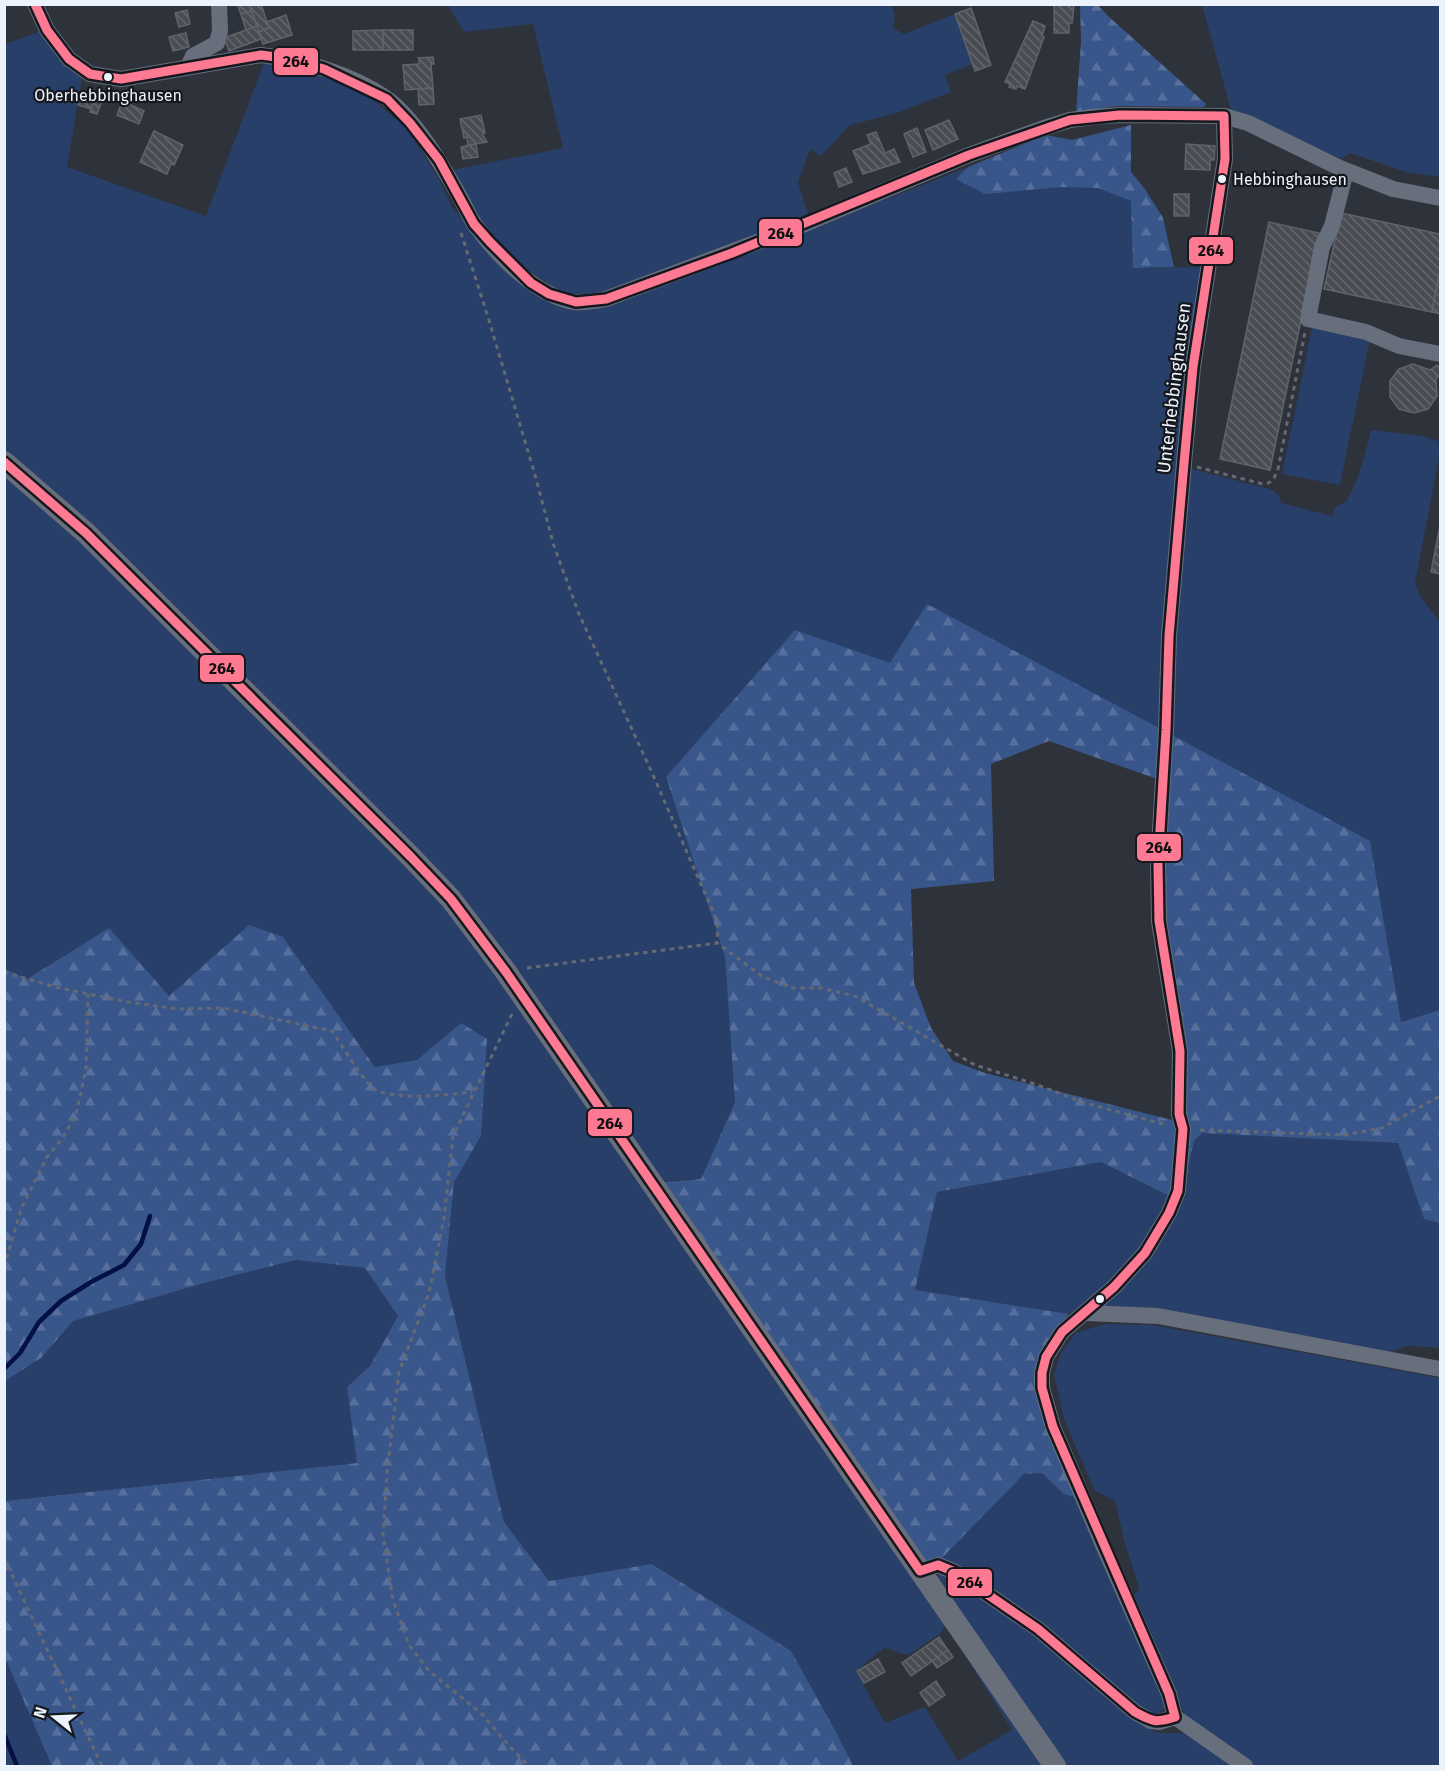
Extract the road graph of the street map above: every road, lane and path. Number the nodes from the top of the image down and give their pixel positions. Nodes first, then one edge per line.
1 (35, 4) edge
2 (219, 4) edge
3 (188, 67) junction
4 (1224, 116) junction
5 (1346, 171) junction
6 (1440, 198) edge
7 (460, 230) dead end
8 (1308, 319) junction
9 (1440, 354) edge
10 (4, 462) edge
11 (1184, 463) junction
12 (717, 943) junction
13 (4, 972) edge
14 (506, 972) junction
15 (88, 994) junction
16 (504, 1028) dead end
17 (473, 1091) junction
18 (1440, 1096) edge
19 (1183, 1129) junction
20 (4, 1267) edge
21 (1086, 1313) junction
22 (1440, 1369) edge
23 (4, 1558) edge
24 (920, 1571) junction
25 (1175, 1718) junction
26 (102, 1767) edge
27 (529, 1767) edge
28 (1055, 1767) edge
29 (1245, 1767) edge

1 - 3 street
2 - 3 street
3 - 4 street
4 - 5 street
4 - 11 street, Unterhebbinghausen
5 - 6 street
5 - 8 street
7 - 12 path
8 - 9 street
8 - 11 path
10 - 14 main road
11 - 19 street, Unterhebbinghausen
12 - 14 path
12 - 19 path
13 - 15 path
14 - 24 main road
15 - 17 path
15 - 20 path
16 - 17 path
17 - 27 path
18 - 19 path
19 - 21 street, Unterhebbinghausen
21 - 22 street
21 - 25 street, Unterhebbinghausen
23 - 26 path
24 - 25 street
24 - 28 main road
25 - 29 street

